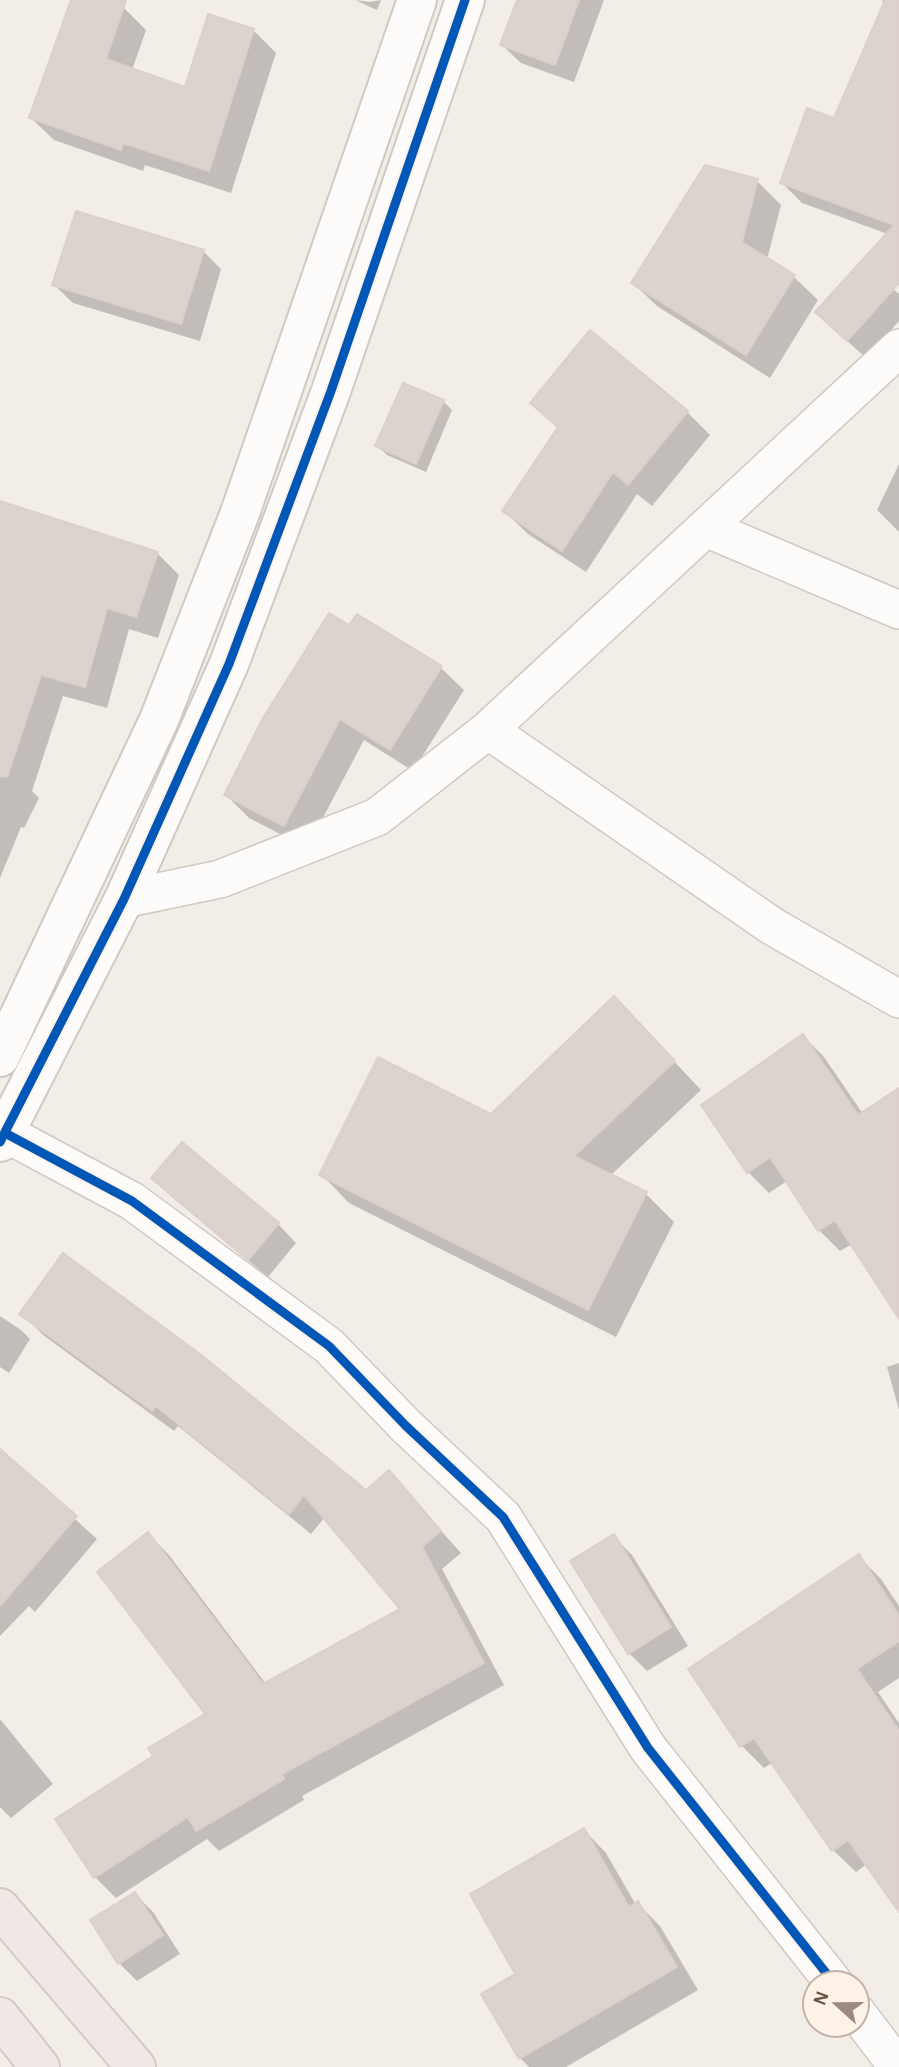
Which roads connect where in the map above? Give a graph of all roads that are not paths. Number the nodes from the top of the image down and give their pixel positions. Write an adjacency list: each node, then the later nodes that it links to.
1 (417, 0): 9 (street)
2 (465, 0): 7 (street)
3 (899, 348): 4 (street)
4 (706, 528): 5 (street); 6 (street)
5 (899, 610)
6 (488, 730): 7 (street); 8 (street)
7 (124, 899): 10 (street)
8 (899, 999)
9 (0, 1056)
10 (3, 1138): 12 (street)
11 (0, 1908): 16 (highway)
12 (823, 1969)
13 (0, 2017): 15 (highway)
14 (871, 2031): 17 (street)
15 (40, 2067)
16 (136, 2067)
17 (898, 2067)

